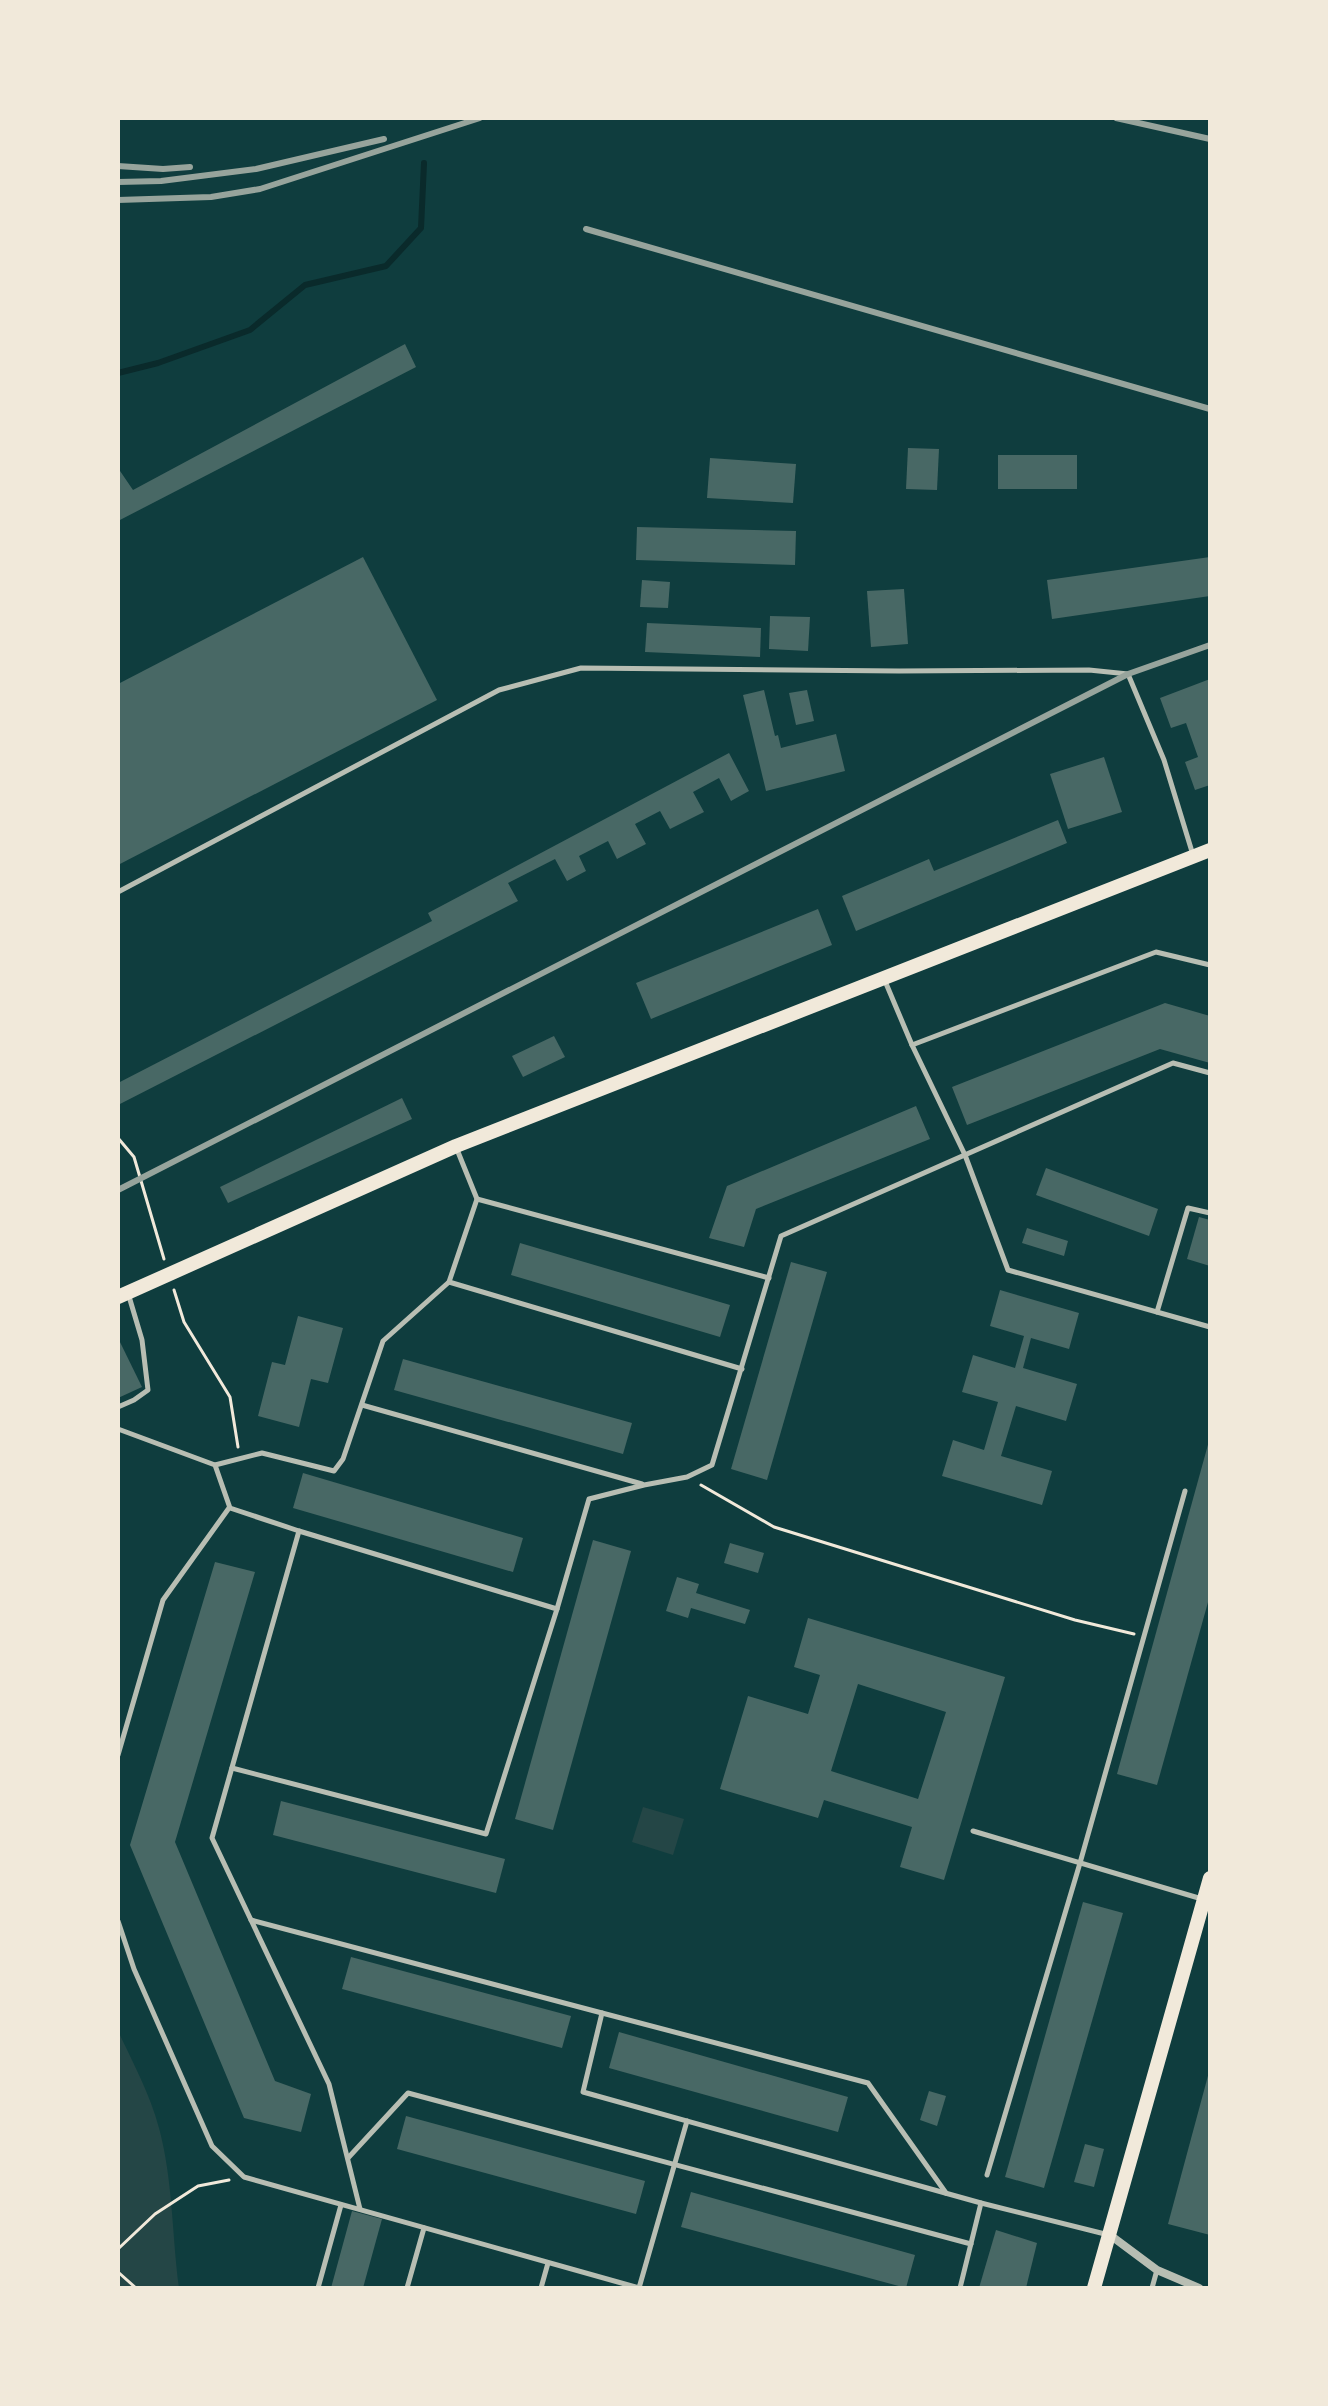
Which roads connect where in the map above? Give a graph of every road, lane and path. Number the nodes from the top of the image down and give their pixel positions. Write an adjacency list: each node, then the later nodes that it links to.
1 (1210, 850): 2 (main road)
2 (1193, 856): 3 (lane); 5 (main road)
3 (118, 892)
4 (1210, 965): 6 (lane)
5 (883, 977): 6 (lane); 9 (main road)
6 (912, 1045): 10 (lane)
7 (1210, 1073): 10 (lane)
8 (118, 1138): 13 (path)
9 (456, 1146): 11 (lane); 13 (main road)
10 (965, 1155): 14 (lane); 17 (lane)
11 (477, 1199): 14 (lane); 15 (lane)
12 (1210, 1213): 17 (lane)
13 (169, 1274): 16 (main road); 23 (path)
14 (769, 1278): 19 (lane)
15 (449, 1282): 19 (lane); 20 (lane)
16 (123, 1295): 21 (lane)
17 (1157, 1312): 18 (lane)
18 (1210, 1327)
19 (742, 1369): 25 (lane)
20 (362, 1405): 23 (lane); 26 (lane)
21 (118, 1407)
22 (118, 1429): 24 (lane)
23 (240, 1458): 24 (lane)
24 (215, 1465): 28 (lane)
25 (687, 1477): 26 (lane); 31 (path)
26 (644, 1485): 30 (lane)
27 (1185, 1491): 31 (lane)
28 (230, 1508): 29 (lane); 32 (lane)
29 (299, 1531): 30 (lane); 33 (lane)
30 (557, 1609): 33 (lane)
31 (1143, 1636): 35 (lane)
32 (118, 1755)
33 (232, 1768): 38 (lane)
34 (973, 1831): 35 (lane)
35 (1080, 1863): 37 (lane); 44 (lane)
36 (1210, 1878): 37 (main road)
37 (1204, 1900): 51 (main road)
38 (251, 1920): 40 (lane); 42 (lane)
39 (118, 1921): 45 (lane)
40 (602, 2013): 41 (lane); 46 (lane)
41 (687, 2121): 43 (lane); 46 (lane)
42 (347, 2159): 43 (lane); 49 (lane)
43 (675, 2164): 52 (lane); 54 (lane)
44 (987, 2175)
45 (244, 2177): 48 (lane); 53 (path)
46 (946, 2193): 47 (lane)
47 (981, 2203): 51 (lane); 52 (lane)
48 (341, 2205): 49 (lane); 58 (lane)
49 (360, 2210): 50 (lane)
50 (424, 2228): 54 (lane); 59 (lane)
51 (1110, 2235): 55 (street); 62 (main road)
52 (971, 2244): 61 (lane)
53 (118, 2249)
54 (548, 2263): 60 (lane)
55 (1157, 2270): 63 (lane); 64 (street)
56 (118, 2272): 57 (path)
57 (136, 2288)
58 (318, 2288)
59 (407, 2288)
60 (541, 2288)
61 (960, 2288)
62 (1094, 2288)
63 (1152, 2288)
64 (1199, 2288)

